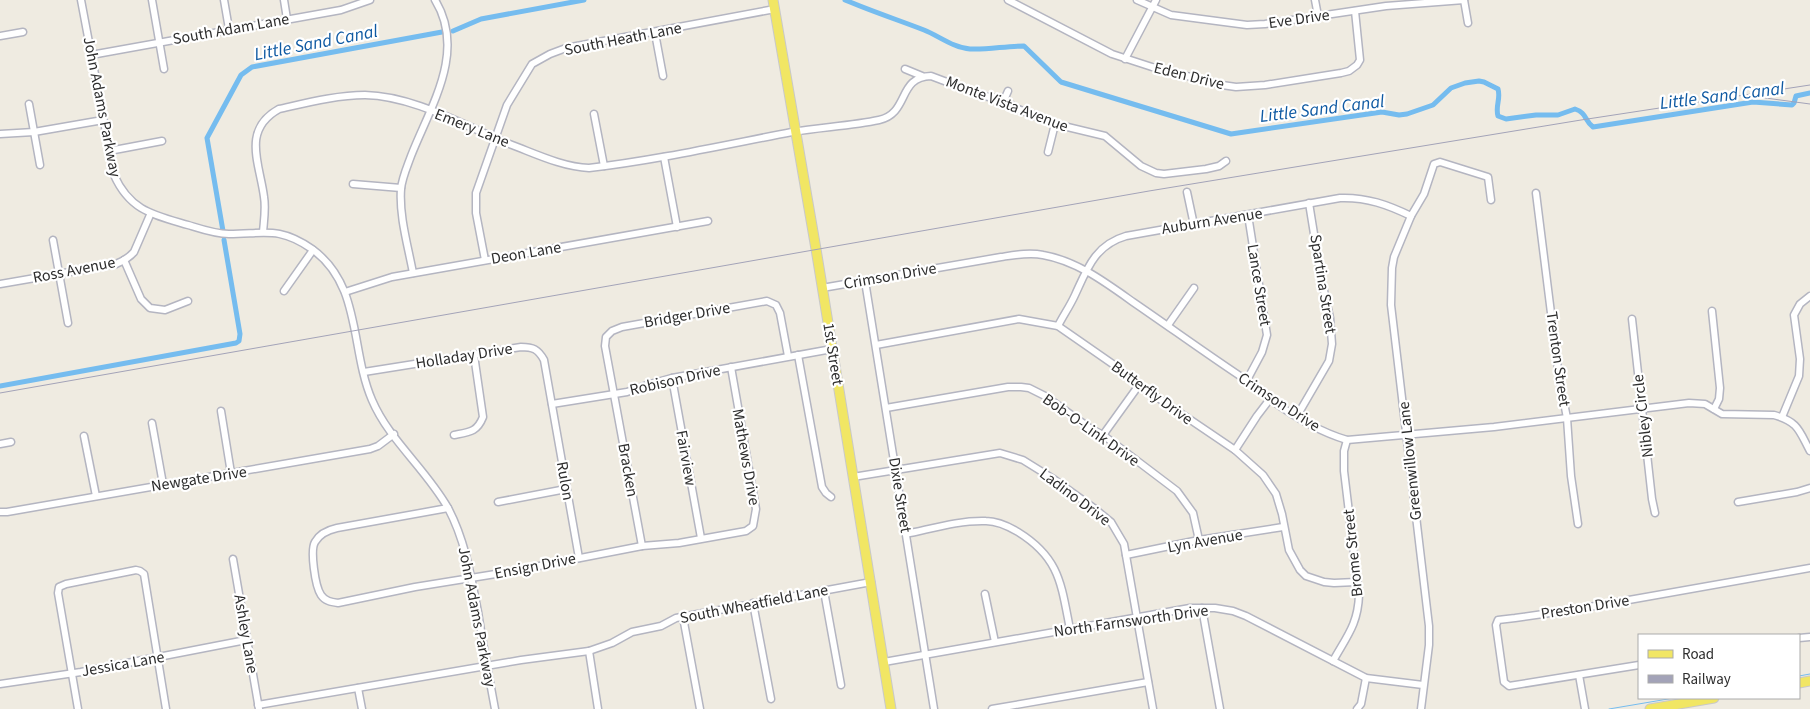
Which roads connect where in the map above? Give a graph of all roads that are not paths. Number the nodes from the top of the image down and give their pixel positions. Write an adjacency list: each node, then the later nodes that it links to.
1 (81, 0): 23 (street, John Adams Parkway)
2 (152, 0): 22 (street)
3 (224, 0): 18 (street)
4 (284, 0): 16 (street)
5 (370, 0): 16 (street, South Adam Lane)
6 (435, 0): 32 (street)
7 (1008, 0): 24 (street, Eden Drive)
8 (1137, 0): 13 (street, Eve Drive)
9 (1156, 0): 13 (street)
10 (1315, 0): 15 (street)
11 (1464, 0): 14 (street, Eve Drive); 17 (street)
12 (774, 5): 20 (street, South Heath Lane); 36 (main road, 1st Street)
13 (1152, 8): 15 (street, Eve Drive); 24 (street)
14 (1356, 11): 15 (street, Eve Drive); 24 (street, Eden Drive)
15 (1318, 16)
16 (287, 19): 18 (street, South Adam Lane)
17 (1468, 23)
18 (229, 29): 22 (street, South Adam Lane)
19 (23, 32): 21 (street)
20 (655, 33): 27 (street); 39 (street, South Heath Lane)
21 (0, 36)
22 (160, 42): 23 (street, South Adam Lane); 25 (street)
23 (91, 55): 34 (street, John Adams Parkway)
24 (1125, 59)
25 (164, 69)
26 (905, 69): 28 (street)
27 (663, 76)
28 (922, 76): 30 (street, Monte Vista Avenue); 36 (street, Monte Vista Avenue)
29 (1008, 91): 30 (street)
30 (1004, 100): 35 (street, Monte Vista Avenue)
31 (29, 104): 37 (street)
32 (430, 110): 39 (street, Emery Lane); 48 (street); 59 (street, Emery Lane)
33 (594, 114): 46 (street)
34 (103, 120): 37 (street); 41 (street, John Adams Parkway)
35 (1055, 124): 42 (street); 44 (street, Monte Vista Avenue)
36 (795, 131): 43 (street, Emery Lane); 69 (main road, 1st Street)
37 (34, 132): 38 (street); 45 (street)
38 (0, 134)
39 (496, 138): 46 (street, Emery Lane); 63 (street, South Heath Lane)
40 (162, 141): 41 (street)
41 (109, 151): 53 (street, John Adams Parkway)
42 (1048, 152)
43 (664, 157): 46 (street, Emery Lane); 58 (street)
44 (1226, 161)
45 (40, 165)
46 (604, 166)
47 (353, 184): 48 (street)
48 (401, 188): 65 (street)
49 (1187, 192): 57 (street)
50 (1536, 193): 99 (street, Trenton Street)
51 (1491, 200): 55 (street, Greenwillow Lane)
52 (1310, 203): 54 (street, Auburn Avenue); 55 (street, Auburn Avenue); 97 (street, Spartina Street)
53 (150, 214): 59 (street, John Adams Parkway); 62 (street, Ross Avenue)
54 (1248, 215): 57 (street, Auburn Avenue); 88 (street, Lance Street)
55 (1411, 216): 104 (street, Greenwillow Lane)
56 (708, 221): 58 (street, Deon Lane)
57 (1194, 224): 64 (street, Auburn Avenue)
58 (677, 227): 63 (street, Deon Lane)
59 (263, 232): 61 (street, John Adams Parkway)
60 (53, 240): 66 (street)
61 (313, 250): 71 (street); 72 (street, John Adams Parkway)
62 (124, 260): 66 (street, Ross Avenue); 74 (street)
63 (485, 260): 65 (street, Deon Lane)
64 (1086, 270): 67 (street, Crimson Drive); 78 (street, Crimson Drive); 79 (street, Auburn Avenue)
65 (413, 272): 72 (street, Deon Lane)
66 (59, 273): 68 (street, Ross Avenue); 77 (street)
67 (865, 281): 69 (street, Crimson Drive); 80 (street, Dixie Street)
68 (0, 284)
69 (822, 288): 81 (main road, 1st Street)
70 (1194, 288): 78 (street)
71 (284, 291)
72 (345, 292): 86 (street, John Adams Parkway)
73 (1810, 296): 98 (street)
74 (188, 301)
75 (1712, 311): 95 (street)
76 (1632, 319): 94 (street, Nibley Circle)
77 (68, 322)
78 (1168, 325): 88 (street, Crimson Drive)
79 (1058, 326): 80 (street, Butterfly Drive); 89 (street, Butterfly Drive)
80 (876, 344): 93 (street, Dixie Street)
81 (832, 349): 83 (street, Robison Drive); 113 (main road, 1st Street)
82 (474, 355): 86 (street, Holladay Drive); 92 (street, Holladay Drive); 102 (street)
83 (798, 355): 84 (street, Robison Drive); 118 (street)
84 (788, 356): 85 (street, Robison Drive); 90 (street, Bridger Drive)
85 (731, 367): 87 (street, Robison Drive); 126 (street, Mathews Drive)
86 (364, 372): 101 (street, John Adams Parkway)
87 (672, 378): 90 (street, Robison Drive); 128 (street, Fairview)
88 (1247, 380): 91 (street, Crimson Drive)
89 (1138, 385): 103 (street); 109 (street, Butterfly Drive)
90 (614, 394): 92 (street, Robison Drive); 130 (street, Bracken)
91 (1270, 399): 97 (street, Crimson Drive); 109 (street)
92 (552, 404): 116 (street, Rulon)
93 (886, 408): 103 (street, Bob-O-Link Drive); 111 (street, Dixie Street)
94 (1641, 408): 95 (street, Crimson Drive); 99 (street, Crimson Drive); 123 (street, Nibley Circle)
95 (1714, 409): 98 (street, Crimson Drive)
96 (221, 411): 112 (street)
97 (1297, 416): 106 (street, Crimson Drive)
98 (1782, 417): 110 (street)
99 (1567, 418): 104 (street, Crimson Drive); 124 (street, Trenton Street)
100 (152, 424): 114 (street)
101 (394, 434): 112 (street, Newgate Drive); 121 (street, John Adams Parkway)
102 (454, 435)
103 (1103, 435): 129 (street, Bob-O-Link Drive)
104 (1407, 435): 106 (street, Crimson Drive); 160 (street, Greenwillow Lane)
105 (84, 436): 117 (street)
106 (1347, 440): 137 (street, Brome Street)
107 (10, 442): 108 (street)
108 (0, 444)
109 (1235, 450): 125 (street, Butterfly Drive)
110 (1810, 451)
111 (896, 471): 113 (street, Ladino Drive); 127 (street, Dixie Street); 131 (street, Ladino Drive)
112 (231, 473): 114 (street, Newgate Drive)
113 (853, 478): 136 (main road, 1st Street)
114 (163, 484): 117 (street, Newgate Drive)
115 (1810, 488): 120 (street)
116 (566, 489): 119 (street); 132 (street, Rulon)
117 (96, 496): 122 (street, Newgate Drive)
118 (831, 497)
119 (498, 502)
120 (1738, 502)
121 (448, 508): 135 (street, John Adams Parkway); 135 (street, Ensign Drive)
122 (0, 512)
123 (1655, 513)
124 (1578, 524)
125 (1283, 526): 129 (street, Lyn Avenue); 137 (street, Butterfly Drive)
126 (733, 534): 128 (street, Ensign Drive)
127 (906, 534): 144 (street); 148 (street, Dixie Street)
128 (701, 538): 130 (street, Ensign Drive)
129 (1199, 540): 131 (street, Lyn Avenue)
130 (642, 546): 132 (street, Ensign Drive)
131 (1126, 555): 143 (street, Ladino Drive)
132 (579, 558): 135 (street, Ensign Drive)
133 (232, 559): 145 (street, Ashley Lane)
134 (1810, 568): 155 (street, Preston Drive)
135 (472, 578): 152 (street, John Adams Parkway)
136 (871, 582): 138 (street, South Wheatfield Lane); 151 (main road, 1st Street)
137 (1356, 582): 150 (street, Brome Street)
138 (824, 591): 140 (street, South Wheatfield Lane); 159 (street)
139 (985, 594): 146 (street)
140 (753, 604): 142 (street, South Wheatfield Lane); 162 (street)
141 (1202, 608): 143 (street, North Farnsworth Drive); 150 (street, North Farnsworth Drive); 175 (street)
142 (683, 617): 147 (street, South Wheatfield Lane); 170 (street)
143 (1136, 617): 144 (street, North Farnsworth Drive); 157 (street, Ladino Drive)
144 (1070, 629): 146 (street, North Farnsworth Drive)
145 (246, 640): 149 (street, Jessica Lane); 164 (street, Ashley Lane)
146 (995, 642): 148 (street, North Farnsworth Drive)
147 (588, 651): 152 (street, South Wheatfield Lane); 169 (street)
148 (926, 654): 151 (street, North Farnsworth Drive); 172 (street, Dixie Street)
149 (158, 658): 154 (street, Jessica Lane); 154 (street); 166 (street)
150 (1333, 661): 156 (street, North Farnsworth Drive)
151 (884, 662): 171 (main road, 1st Street)
152 (488, 665): 161 (street, South Wheatfield Lane); 168 (street, John Adams Parkway)
153 (1638, 665): 155 (street)
154 (72, 673): 158 (street, Jessica Lane); 165 (street)
155 (1579, 675): 178 (street)
156 (1366, 678): 160 (street, North Farnsworth Drive); 176 (street)
157 (1148, 682): 173 (street); 174 (street, Ladino Drive)
158 (0, 684)
159 (841, 685)
160 (1423, 685): 177 (street, Greenwillow Lane)
161 (358, 688): 164 (street, South Wheatfield Lane); 167 (street)
162 (771, 698)
163 (1708, 699): 179 (main road)
164 (258, 707)
165 (78, 709)
166 (166, 709)
167 (362, 709)
168 (495, 709)
169 (598, 709)
170 (700, 709)
171 (891, 709)
172 (934, 709)
173 (992, 709)
174 (1153, 709)
175 (1220, 709)
176 (1357, 709)
177 (1421, 709)
178 (1585, 709)
179 (1650, 709)

